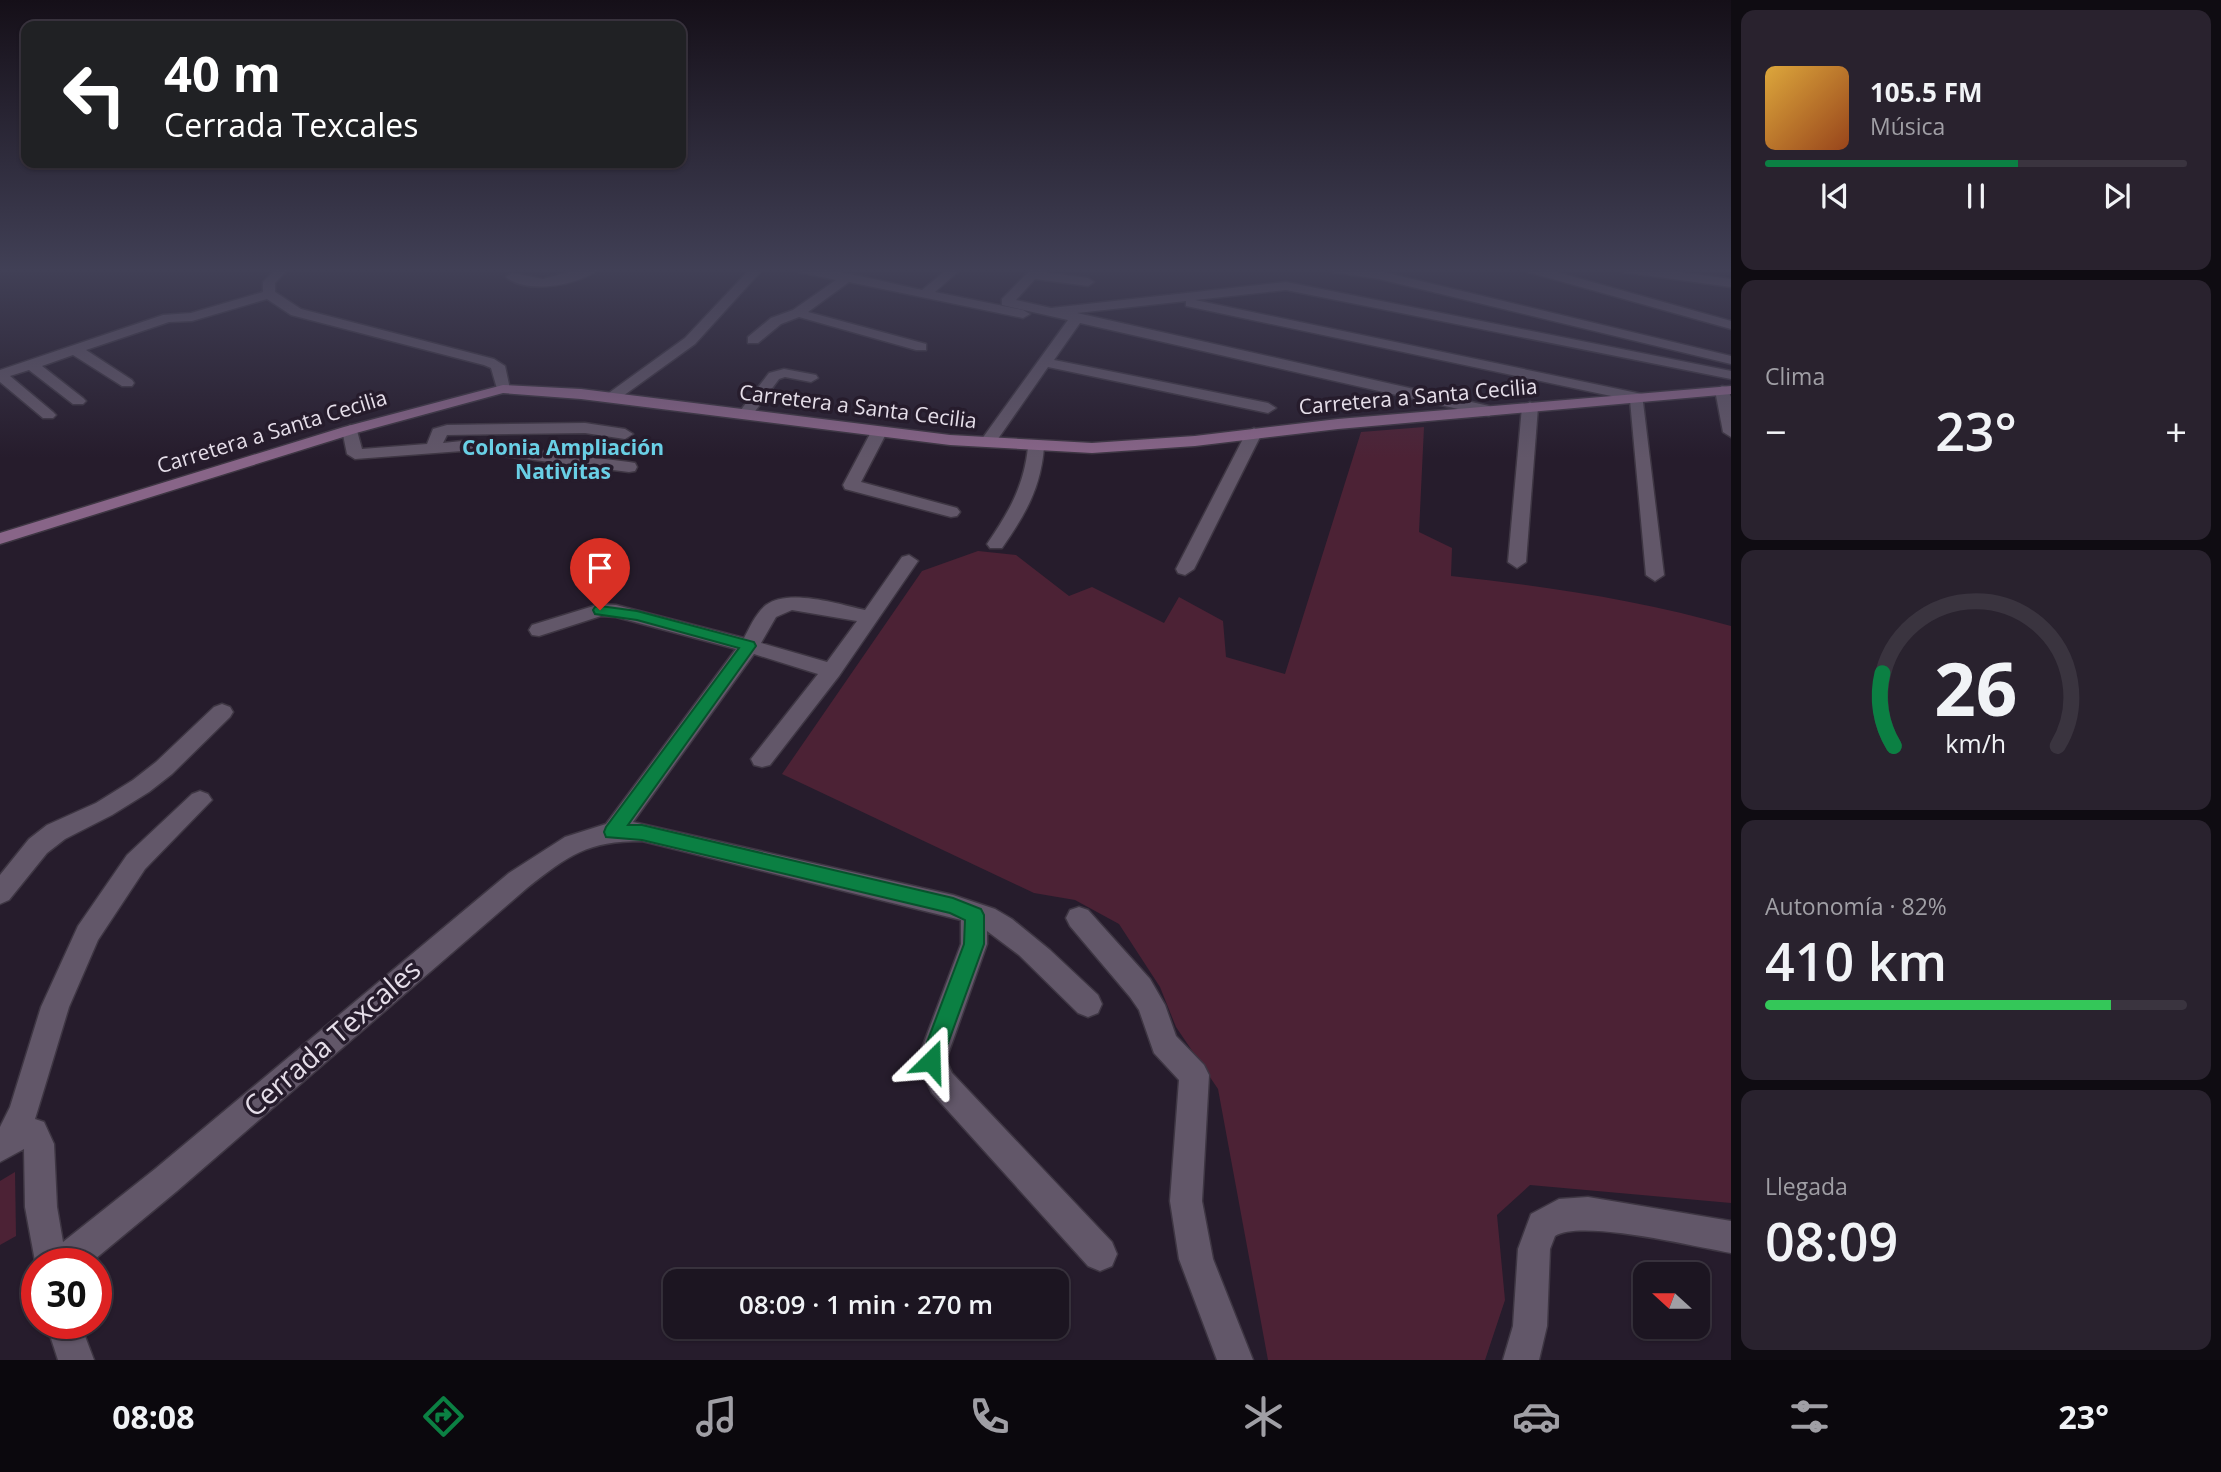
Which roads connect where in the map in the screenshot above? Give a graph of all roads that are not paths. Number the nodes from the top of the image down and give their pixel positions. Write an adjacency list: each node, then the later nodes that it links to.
1 (127, 331): 13 (street)
2 (368, 331): 21 (street)
3 (699, 331): 24 (street)
4 (763, 331): 11 (street)
5 (865, 331): 12 (street)
6 (1067, 331): 15 (street)
7 (1127, 331): 28 (street)
8 (1325, 331): 23 (street)
9 (1513, 331): 18 (street)
10 (1613, 331): 14 (street)
11 (753, 340)
12 (921, 347)
13 (74, 349): 16 (street); 20 (street)
14 (1731, 360)
15 (1044, 362): 27 (street); 36 (street)
16 (31, 364): 17 (street); 25 (street)
17 (0, 375): 29 (street)
18 (1731, 375)
19 (811, 378): 30 (street)
20 (127, 383)
21 (503, 390): 24 (main road, Carretera a Santa Cecilia); 31 (main road, Carretera a Santa Cecilia)
22 (1726, 390): 23 (main road, Carretera a Santa Cecilia); 33 (street)
23 (1637, 397): 26 (main road, Carretera a Santa Cecilia); 46 (street)
24 (611, 398): 30 (main road, Carretera a Santa Cecilia)
25 (78, 401)
26 (1531, 407): 28 (main road, Carretera a Santa Cecilia); 44 (street)
27 (1268, 408)
28 (1489, 411): 34 (main road, Carretera a Santa Cecilia)
29 (48, 415)
30 (745, 415): 32 (main road, Carretera a Santa Cecilia)
31 (350, 430): 37 (street); 41 (main road, Carretera a Santa Cecilia)
32 (879, 432): 36 (main road, Carretera a Santa Cecilia); 40 (street)
33 (1731, 432)
34 (1254, 433): 38 (main road, Carretera a Santa Cecilia); 45 (street)
35 (625, 434): 37 (street)
36 (987, 443): 38 (main road, Carretera a Santa Cecilia)
37 (434, 446): 39 (street)
38 (1036, 447): 42 (street)
39 (629, 467)
40 (951, 512)
41 (0, 539)
42 (996, 544)
43 (909, 561): 47 (street)
44 (1517, 562)
45 (1185, 569)
46 (1655, 575)
47 (869, 617): 49 (street); 50 (street)
48 (539, 630): 49 (street)
49 (748, 646): 50 (street); 54 (street)
50 (832, 671): 52 (street)
51 (222, 712): 55 (street)
52 (762, 759)
53 (200, 800): 59 (street)
54 (613, 832): 56 (street, Cerrada Texcales); 62 (street, Cerrada Texcales)
55 (0, 893)
56 (974, 915): 58 (street, Cerrada Texcales); 63 (street)
57 (1079, 918): 66 (street)
58 (1087, 1004)
59 (7, 1141): 61 (street)
60 (1731, 1237): 67 (street)
61 (47, 1248)
62 (82, 1248)
63 (1100, 1254)
64 (69, 1339): 65 (street)
65 (76, 1360)
66 (1235, 1360)
67 (1521, 1360)

